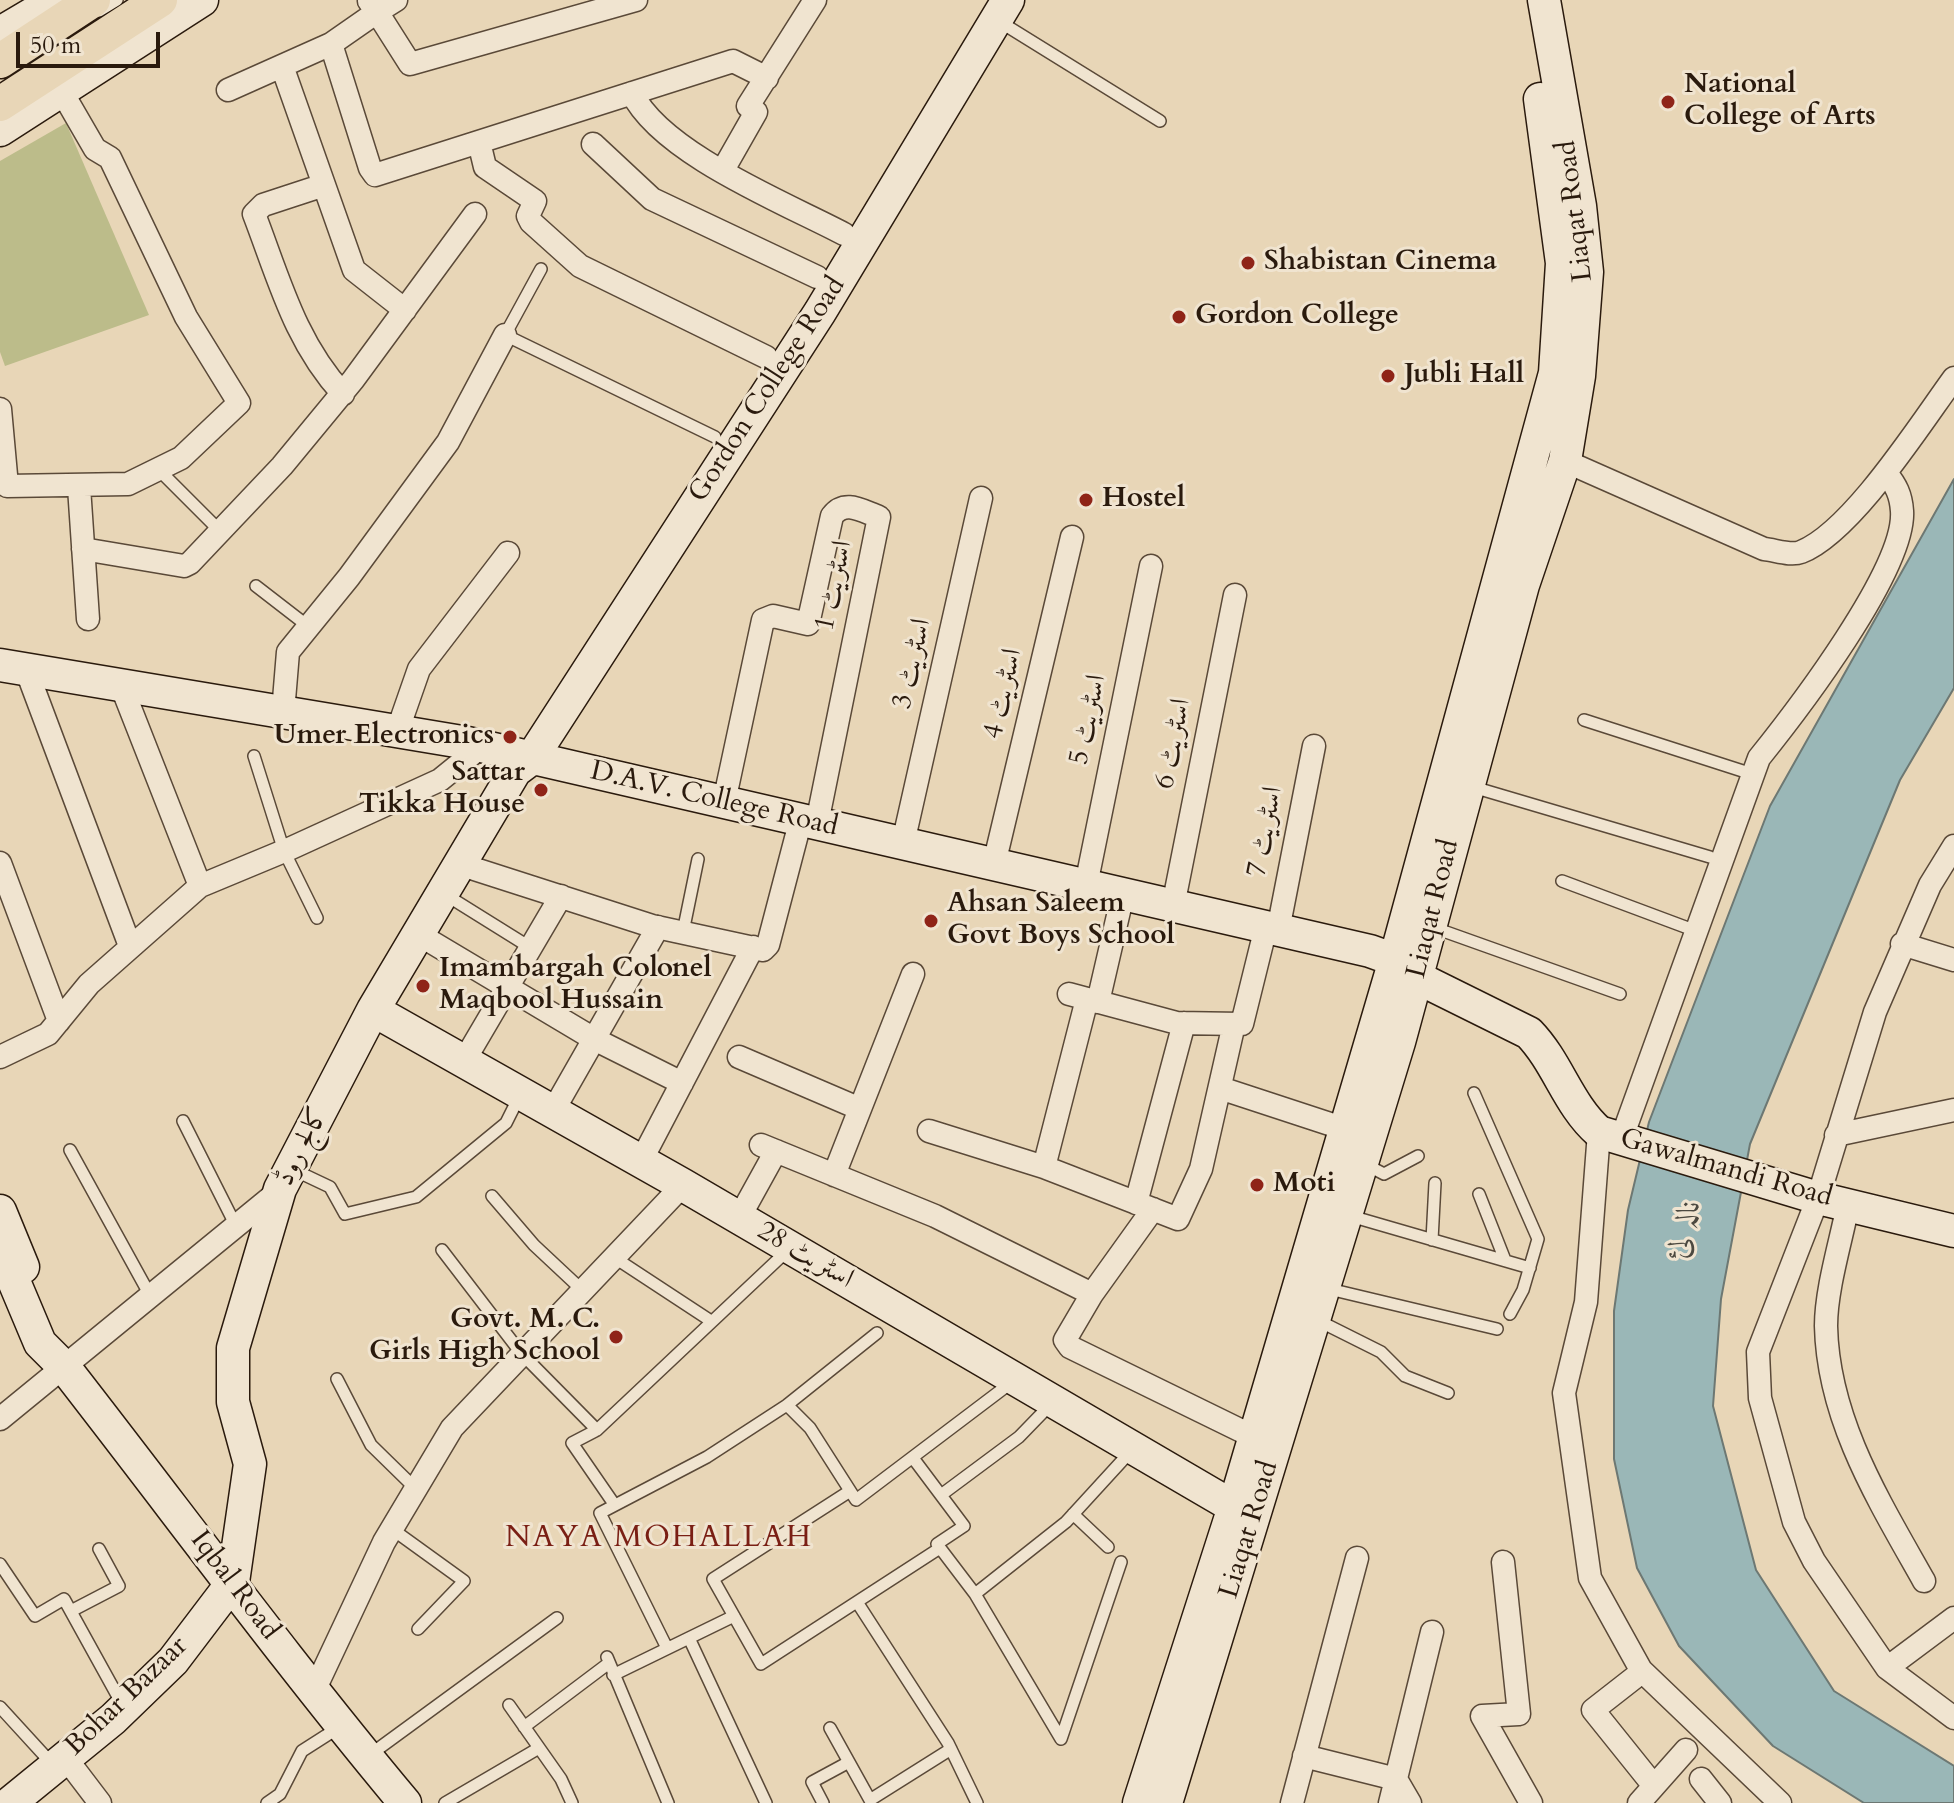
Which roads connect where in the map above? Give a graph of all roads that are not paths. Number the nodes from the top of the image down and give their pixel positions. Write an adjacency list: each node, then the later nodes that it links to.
1 (56, 0): 12 (street)
2 (93, 0): 14 (main road)
3 (117, 0): 16 (lane)
4 (160, 0): 21 (main road)
5 (202, 0): 19 (street)
6 (636, 0): 10 (street)
7 (815, 0): 17 (street)
8 (1522, 0): 93 (street, Liaqat Road)
9 (1544, 0): 39 (street, Liaqat Road)
10 (380, 4): 13 (street)
11 (997, 6): 22 (lane); 29 (street, Gordon College Road); 61 (street, Gordon College Road)
12 (0, 33)
13 (331, 44): 15 (street); 24 (street)
14 (0, 61)
15 (282, 66): 18 (street); 27 (street)
16 (0, 74)
17 (767, 78): 20 (street); 26 (street)
18 (228, 90)
19 (62, 92): 23 (street); 40 (street)
20 (632, 93): 24 (street); 26 (street)
21 (0, 104)
22 (1160, 121)
23 (0, 130)
24 (479, 142): 34 (street)
25 (593, 144): 31 (street)
26 (723, 170): 29 (street)
27 (324, 185): 32 (street); 36 (street)
28 (475, 214): 32 (street)
29 (844, 234): 31 (street, Gordon College Road)
30 (541, 269): 33 (lane)
31 (817, 277): 34 (street, Gordon College Road)
32 (405, 310): 36 (street)
33 (505, 335): 38 (lane); 52 (street)
34 (766, 357): 38 (street, Gordon College Road)
35 (1954, 378): 41 (street)
36 (343, 394): 44 (street)
37 (0, 409): 42 (street)
38 (715, 437): 61 (street, Gordon College Road)
39 (1565, 461): 41 (street); 63 (street, Liaqat Road)
40 (158, 469): 42 (street); 44 (lane)
41 (1886, 473): 62 (street)
42 (79, 487): 46 (street)
43 (981, 498): 66 (street, اسٹریٹ 3)
44 (219, 530): 46 (street)
45 (1072, 537): 73 (street, اسٹریٹ 4)
46 (83, 549): 51 (street)
47 (508, 553): 57 (street)
48 (1151, 566): 75 (street, اسٹریٹ 5)
49 (256, 586): 52 (lane)
50 (1235, 595): 80 (street, اسٹریٹ 6)
51 (88, 619)
52 (309, 627): 55 (street)
53 (13, 667): 54 (street, D.A.V. College Road); 89 (street)
54 (121, 685): 55 (street, D.A.V. College Road); 76 (street)
55 (283, 712): 57 (street, D.A.V. College Road)
56 (1584, 720): 62 (lane)
57 (397, 732): 58 (street, D.A.V. College Road)
58 (482, 746): 61 (street, D.A.V. College Road); 68 (street)
59 (1314, 746): 84 (street, اسٹریٹ 7)
60 (254, 756): 68 (lane)
61 (520, 761): 64 (street, D.A.V. College Road); 72 (street, کالج روڈ)
62 (1752, 774): 85 (street)
63 (1467, 785): 69 (lane); 82 (street, Liaqat Road)
64 (724, 802): 65 (street, D.A.V. College Road); 65 (street, اسٹریٹ 1)
65 (809, 821): 66 (street, D.A.V. College Road); 90 (street)
66 (903, 843): 73 (street, D.A.V. College Road)
67 (1954, 846): 88 (street)
68 (284, 851): 76 (street); 81 (lane)
69 (1710, 857)
70 (698, 859): 86 (lane)
71 (0, 863): 99 (street)
72 (459, 864): 77 (street, کالج روڈ); 79 (street)
73 (994, 864): 75 (street, D.A.V. College Road)
74 (1562, 881): 85 (lane)
75 (1086, 885): 78 (street, D.A.V. College Road)
76 (200, 886): 89 (street)
77 (442, 893): 87 (street, کالج روڈ); 91 (lane)
78 (1123, 894): 80 (street, D.A.V. College Road); 97 (street)
79 (561, 896): 83 (street); 91 (street)
80 (1173, 906): 84 (street, D.A.V. College Road)
81 (317, 918)
82 (1429, 926): 93 (street, Liaqat Road); 96 (lane)
83 (658, 927): 86 (street); 102 (street)
84 (1272, 929): 93 (street, D.A.V. College Road); 101 (street, اسٹریٹ 7)
85 (1696, 931): 117 (street)
86 (683, 932): 90 (street)
87 (418, 934): 95 (street); 98 (street, کالج روڈ)
88 (1902, 944): 92 (street); 116 (street)
89 (130, 946): 99 (street)
90 (753, 947): 106 (street)
91 (531, 948): 95 (street)
92 (1954, 960)
93 (1406, 969): 114 (street, Liaqat Road); 117 (street, Gawalmandi Road); 121 (street, Liaqat Road)
94 (913, 974): 110 (street)
95 (508, 987): 102 (street); 105 (street)
96 (1620, 994)
97 (1085, 999): 100 (street); 122 (street)
98 (373, 1010): 105 (street, اسٹریٹ 28); 124 (street, کالج روڈ)
99 (59, 1021): 103 (street)
100 (1184, 1023): 101 (street); 130 (street)
101 (1234, 1024): 107 (street)
102 (594, 1039): 106 (street); 112 (street)
103 (0, 1057)
104 (739, 1057): 110 (street)
105 (464, 1061): 108 (street, اسٹریٹ 28)
106 (682, 1083): 120 (street)
107 (1220, 1088): 114 (street); 130 (street)
108 (521, 1093): 112 (street, اسٹریٹ 28); 124 (lane)
109 (1474, 1093): 142 (lane)
110 (858, 1108): 123 (street)
111 (1954, 1108): 116 (street)
112 (553, 1111): 120 (street, اسٹریٹ 28)
113 (183, 1121): 134 (lane)
114 (1345, 1129): 161 (street, Liaqat Road)
115 (929, 1131): 122 (street)
116 (1836, 1135): 129 (street)
117 (1610, 1136): 129 (street, Gawalmandi Road); 229 (street)
118 (70, 1150): 146 (lane)
119 (1418, 1156): 121 (lane)
120 (641, 1161): 126 (street, اسٹریٹ 28)
121 (1362, 1163): 132 (street, Liaqat Road)
122 (1044, 1167): 130 (street)
123 (834, 1175): 133 (street); 145 (street)
124 (286, 1179): 134 (street); 179 (street, کالج روڈ)
125 (1435, 1183): 136 (lane)
126 (683, 1185): 133 (street, اسٹریٹ 28); 140 (street)
127 (1479, 1194): 141 (lane)
128 (492, 1196): 144 (lane)
129 (1821, 1198): 135 (street, Gawalmandi Road); 178 (street); 191 (street)
130 (1145, 1206): 145 (street)
131 (0, 1211): 153 (street, Iqbal Road)
132 (1346, 1215): 136 (lane); 143 (street, Liaqat Road)
133 (739, 1218): 138 (street, اسٹریٹ 28)
134 (236, 1226): 146 (street)
135 (1954, 1231)
136 (1432, 1240): 141 (lane)
137 (0, 1248): 153 (street, Iqbal Road)
138 (791, 1248): 149 (lane); 155 (street, اسٹریٹ 28)
139 (442, 1250): 152 (lane)
140 (612, 1256): 144 (street); 149 (lane)
141 (1505, 1260): 142 (lane)
142 (1530, 1268): 147 (lane)
143 (1324, 1288): 148 (street, Liaqat Road); 150 (lane)
144 (581, 1289): 152 (street)
145 (1092, 1294): 161 (street)
146 (151, 1297): 153 (street)
147 (1510, 1314)
148 (1315, 1319): 156 (lane); 222 (street, Liaqat Road)
149 (711, 1321): 160 (lane)
150 (1497, 1329)
151 (877, 1333): 158 (lane)
152 (521, 1353): 160 (lane); 164 (street)
153 (65, 1368): 159 (street); 179 (street, Iqbal Road)
154 (337, 1379): 164 (lane)
155 (1015, 1379): 157 (street, اسٹریٹ 28); 163 (lane)
156 (1448, 1393)
157 (1054, 1402): 162 (street, اسٹریٹ 28); 166 (lane)
158 (787, 1405): 165 (lane); 167 (lane)
159 (0, 1419)
160 (597, 1430): 167 (lane)
161 (1254, 1437): 168 (street, Liaqat Road)
162 (1133, 1448): 168 (street, اسٹریٹ 28); 169 (lane)
163 (913, 1458): 165 (lane); 166 (lane)
164 (416, 1489): 170 (street)
165 (850, 1491): 183 (lane)
166 (941, 1495): 172 (lane)
167 (614, 1504): 189 (lane)
168 (1234, 1507): 221 (street, Liaqat Road)
169 (1073, 1514): 171 (lane); 180 (lane)
170 (392, 1529): 186 (lane); 193 (street)
171 (1108, 1547)
172 (940, 1548): 180 (lane); 181 (lane)
173 (99, 1549): 182 (lane)
174 (1357, 1558): 204 (street)
175 (1121, 1562): 180 (lane)
176 (1503, 1562): 226 (street)
177 (0, 1564): 182 (lane)
178 (1924, 1581)
179 (233, 1582): 193 (street, Iqbal Road); 196 (street, Bohar Bazaar)
180 (975, 1594)
181 (857, 1602): 183 (lane); 202 (lane)
182 (71, 1611): 196 (lane)
183 (734, 1616): 188 (lane)
184 (557, 1618): 205 (lane)
185 (1954, 1618): 191 (street)
186 (418, 1629)
187 (1432, 1632): 208 (street)
188 (689, 1638): 189 (lane); 219 (lane)
189 (667, 1648): 190 (lane)
190 (610, 1665): 199 (lane); 218 (lane)
191 (1887, 1668): 197 (street)
192 (1634, 1678): 210 (street)
193 (313, 1693): 198 (street, Iqbal Road)
194 (509, 1705): 199 (lane)
195 (0, 1707): 206 (lane)
196 (124, 1708): 206 (street, Bohar Bazaar)
197 (1954, 1718)
198 (341, 1726): 205 (street, Iqbal Road); 214 (lane)
199 (524, 1727): 201 (lane)
200 (830, 1728): 207 (lane)
201 (539, 1748): 216 (lane); 217 (lane)
202 (951, 1749): 207 (lane); 220 (lane)
203 (1686, 1750): 210 (street)
204 (1304, 1756): 208 (street); 223 (street)
205 (367, 1757): 215 (street, Iqbal Road)
206 (60, 1762): 212 (street, Bohar Bazaar); 213 (street)
207 (849, 1762): 211 (lane)
208 (1396, 1779): 224 (street); 225 (street)
209 (1701, 1779): 228 (street)
210 (1654, 1786): 227 (street)
211 (819, 1802)
212 (10, 1803)
213 (100, 1803)
214 (267, 1803)
215 (405, 1803)
216 (445, 1803)
217 (572, 1803)
218 (668, 1803)
219 (766, 1803)
220 (977, 1803)
221 (1139, 1803)
222 (1166, 1803)
223 (1292, 1803)
224 (1390, 1803)
225 (1410, 1803)
226 (1531, 1803)
227 (1639, 1803)
228 (1720, 1803)
229 (1780, 1803)

